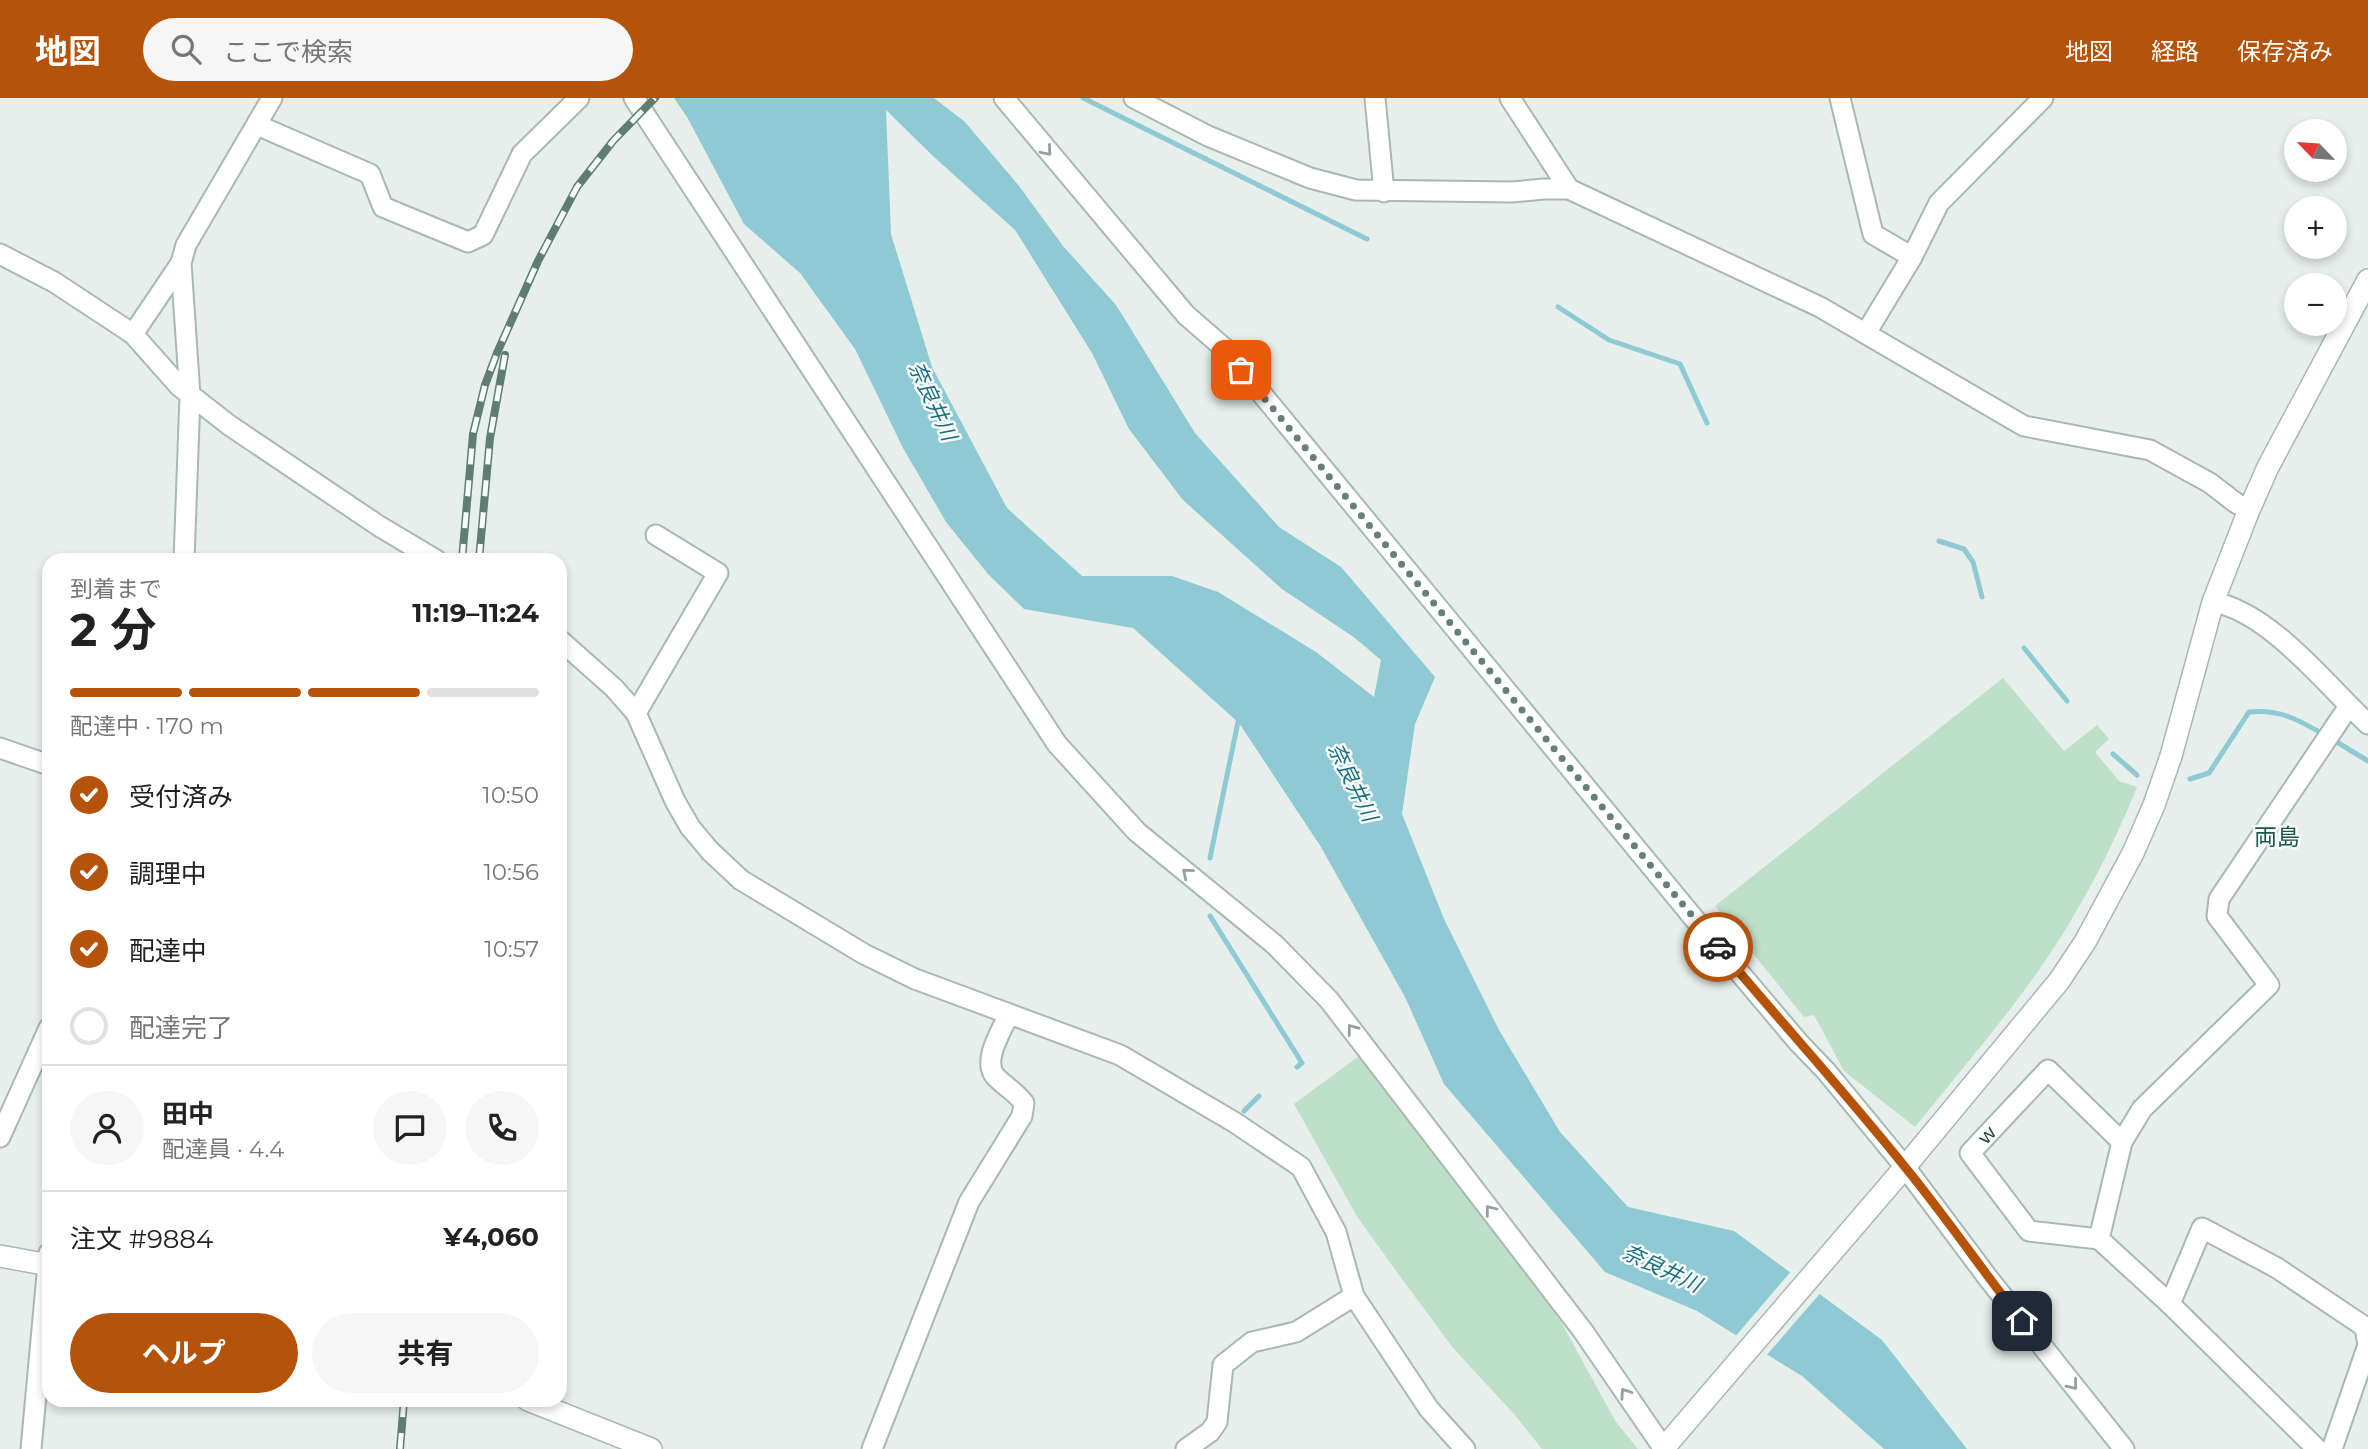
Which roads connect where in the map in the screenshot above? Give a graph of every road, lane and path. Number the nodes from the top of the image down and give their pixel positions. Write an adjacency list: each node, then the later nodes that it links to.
1 (272, 98): 10 (street)
2 (579, 98): 10 (street)
3 (634, 98): 43 (street, one-way to 3)
4 (1004, 98): 35 (street, one-way to 35)
5 (1134, 98): 12 (street)
6 (1375, 98): 12 (street)
7 (1510, 98): 11 (street)
8 (2043, 98): 14 (street)
9 (1846, 100): 14 (street)
10 (257, 125): 15 (street)
11 (1569, 190): 12 (street); 18 (street)
12 (1384, 192)
13 (0, 254): 17 (street)
14 (1912, 257): 18 (street)
15 (181, 263): 17 (street); 19 (street)
16 (2368, 280): 20 (street)
17 (133, 334): 19 (street)
18 (1866, 334): 20 (street)
19 (190, 396): 22 (street); 23 (street)
20 (2249, 510): 24 (street)
21 (656, 536): 27 (street)
22 (184, 553)
23 (424, 553)
24 (2213, 602): 26 (street); 35 (street)
25 (567, 646): 27 (street)
26 (2349, 706): 28 (street); 34 (street)
27 (636, 713): 31 (street)
28 (2368, 724)
29 (0, 748): 30 (street)
30 (42, 763)
31 (1009, 1014): 39 (street); 46 (street)
32 (42, 1044): 33 (street)
33 (0, 1137)
34 (2122, 1142): 36 (street); 36 (street, ｗ)
35 (1901, 1171): 43 (street); 49 (street, one-way to 49)
36 (2099, 1239): 40 (street)
37 (0, 1256): 38 (street)
38 (42, 1260)
39 (1354, 1296): 47 (street); 48 (street)
40 (2170, 1304): 50 (street); 51 (street)
41 (42, 1334): 44 (street)
42 (546, 1407): 45 (street)
43 (1664, 1447)
44 (31, 1449)
45 (651, 1449)
46 (872, 1449)
47 (1186, 1449)
48 (1465, 1449)
49 (2124, 1449)
50 (2317, 1449)
51 (2332, 1449)

